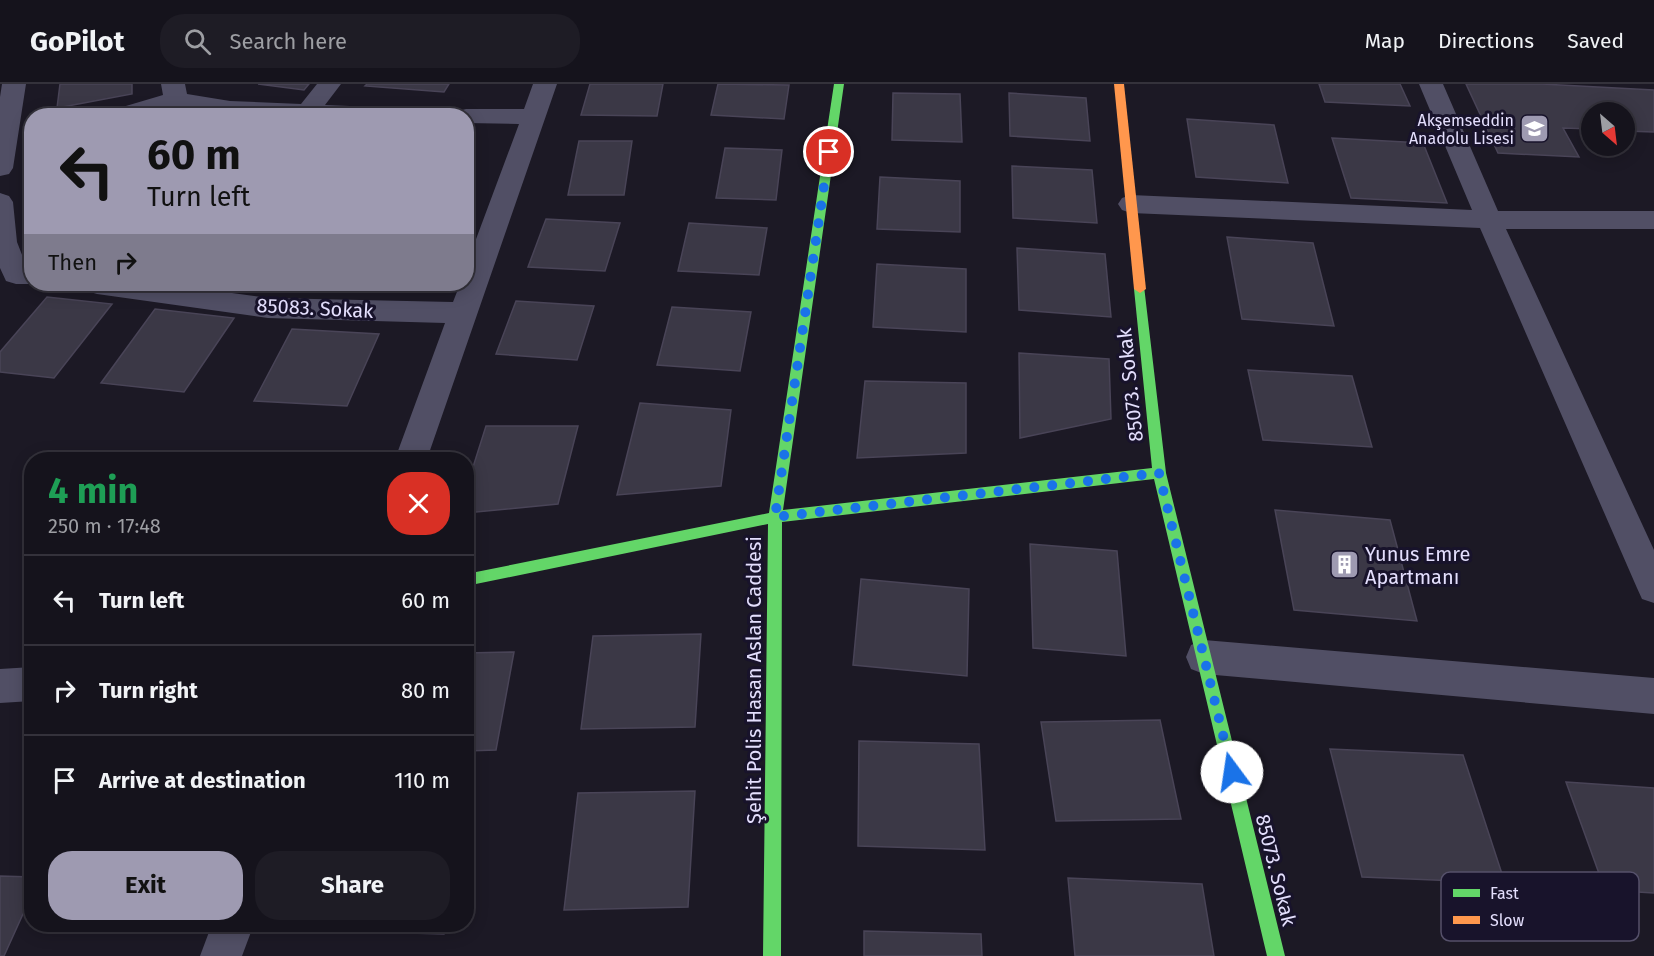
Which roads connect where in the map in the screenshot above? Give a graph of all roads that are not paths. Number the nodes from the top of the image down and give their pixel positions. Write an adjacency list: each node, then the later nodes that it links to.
1 (14, 84): 14 (street)
2 (329, 84): 10 (street)
3 (545, 84): 12 (street)
4 (839, 84): 26 (street, Şehit Polis Hasan Aslan Caddesi)
5 (1119, 84): 16 (street, 85073. Sokak)
6 (1431, 84): 18 (street)
7 (175, 91): 8 (street); 9 (street)
8 (136, 108)
9 (231, 108)
10 (310, 108)
11 (474, 116): 12 (street)
12 (534, 117): 20 (street)
13 (24, 145): 14 (street)
14 (2, 158)
15 (0, 201): 19 (street)
16 (1131, 204): 18 (street); 25 (street, 85073. Sokak)
17 (1654, 219): 18 (street)
18 (1489, 220): 28 (street)
19 (16, 276)
20 (474, 285)
21 (147, 291): 23 (street, 85083. Sokak)
22 (472, 291): 23 (street)
23 (464, 313): 24 (street)
24 (414, 452)
25 (1159, 473): 26 (street); 29 (street, 85073. Sokak)
26 (775, 517): 27 (street); 35 (street, Şehit Polis Hasan Aslan Caddesi)
27 (474, 578)
28 (1654, 588)
29 (1204, 657): 32 (street); 36 (street, 85073. Sokak)
30 (24, 684): 31 (street)
31 (0, 686)
32 (1654, 696)
33 (230, 932): 34 (street)
34 (221, 956)
35 (772, 956)
36 (1276, 956)

